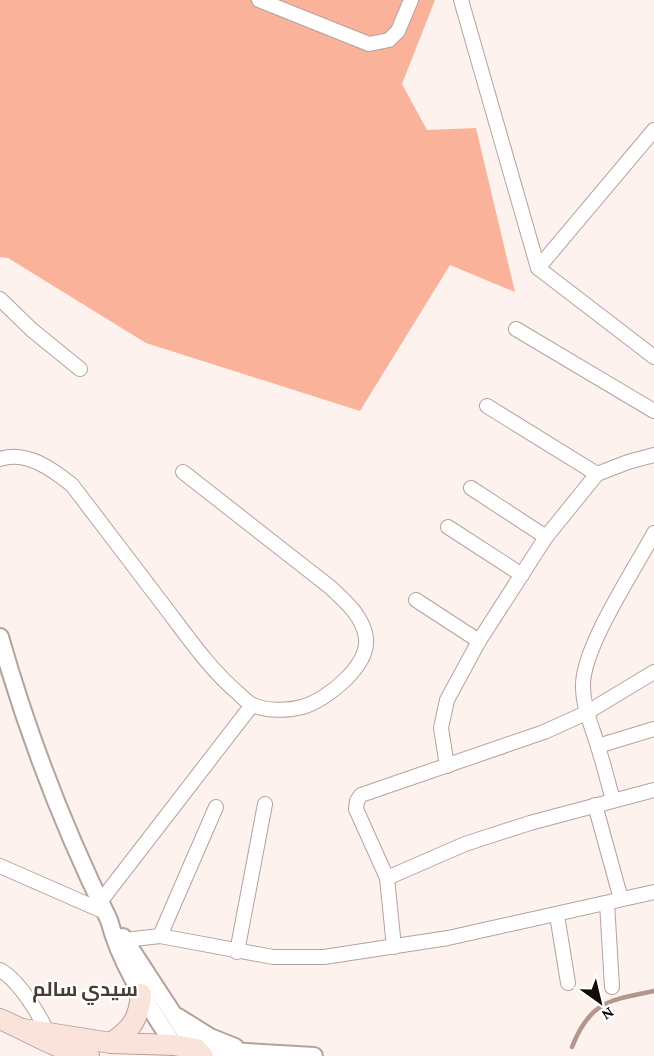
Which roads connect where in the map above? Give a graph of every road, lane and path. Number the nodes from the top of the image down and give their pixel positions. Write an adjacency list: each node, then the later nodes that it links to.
1 (259, 0): 2 (street)
2 (411, 0)
3 (461, 0): 5 (street)
4 (654, 130): 5 (street)
5 (538, 268): 8 (street)
6 (0, 299): 9 (street)
7 (516, 329): 11 (street)
8 (654, 357)
9 (80, 369)
10 (487, 406): 15 (street)
11 (654, 411)
12 (654, 455): 15 (street)
13 (0, 459): 26 (street)
14 (183, 472): 26 (street)
15 (597, 474): 19 (street)
16 (471, 488): 19 (street)
17 (448, 527): 20 (street)
18 (654, 533): 27 (street)
19 (546, 537): 20 (street)
20 (522, 575): 23 (street)
21 (416, 600): 23 (street)
22 (0, 638): 25 (street)
23 (479, 641): 30 (street)
24 (654, 672): 27 (street)
25 (6, 678): 40 (street)
26 (252, 705): 40 (street)
27 (586, 713): 29 (street); 30 (street)
28 (654, 729): 29 (street)
29 (598, 746): 32 (street)
30 (447, 766): 37 (street)
31 (654, 789): 32 (street)
32 (613, 800): 34 (street)
33 (266, 804): 45 (street)
34 (595, 805): 37 (street); 39 (street)
35 (216, 807): 42 (street)
36 (0, 866): 40 (street)
37 (387, 878): 44 (street)
38 (654, 892): 39 (street)
39 (614, 901): 41 (street); 48 (street)
40 (105, 911): 43 (street)
41 (557, 915): 44 (street); 47 (street)
42 (160, 936): 43 (street); 45 (street)
43 (120, 940): 49 (street); 50 (street)
44 (394, 947): 45 (street)
45 (237, 952)
46 (0, 970): 52 (street)
47 (568, 983)
48 (612, 987)
49 (141, 994): 53 (main road); 55 (street)
50 (171, 1013): 55 (street); 56 (street)
51 (0, 1019): 52 (main road)
52 (51, 1039): 54 (main road)
53 (111, 1043): 54 (main road); 55 (main road)
54 (79, 1051)
55 (189, 1051): 56 (street)
56 (253, 1053): 57 (street)
57 (314, 1056)

